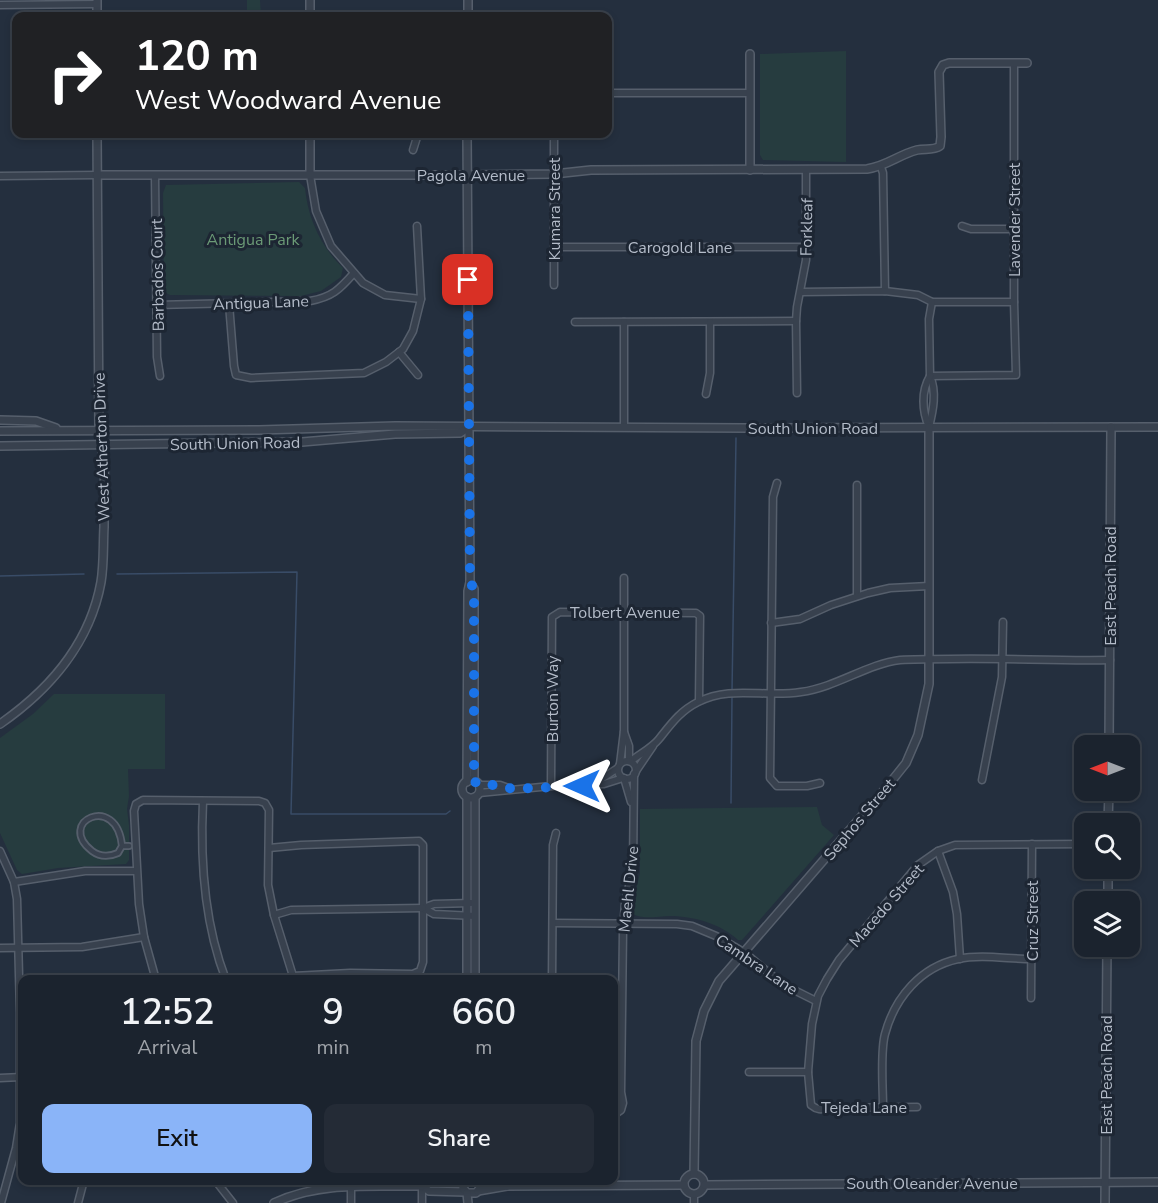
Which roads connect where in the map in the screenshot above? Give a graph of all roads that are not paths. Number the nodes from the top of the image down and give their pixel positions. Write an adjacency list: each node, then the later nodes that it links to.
1 (97, 2): 2 (street)
2 (0, 4)
3 (750, 54): 7 (street)
4 (1027, 63): 5 (street)
5 (1014, 64): 14 (street); 25 (street, Lavender Street)
6 (612, 93): 7 (street)
7 (750, 93): 15 (street)
8 (97, 138): 18 (street, West Atherton Drive)
9 (310, 138): 20 (street)
10 (417, 138): 13 (street)
11 (468, 138): 21 (street)
12 (554, 138): 17 (street, Kumara Street)
13 (413, 150)
14 (881, 167): 16 (street, Pagola Avenue); 30 (street)
15 (750, 170): 16 (street, Pagola Avenue); 17 (street, Pagola Avenue)
16 (806, 170): 26 (street, Forkleaf)
17 (554, 174): 21 (street, Pagola Avenue); 27 (street, Kumara Street)
18 (97, 175): 19 (street, Pagola Avenue); 22 (street); 54 (street, West Atherton Drive)
19 (155, 175): 20 (street, Pagola Avenue); 36 (street, Barbados Court)
20 (310, 175): 21 (street, Pagola Avenue); 28 (street)
21 (468, 175): 48 (street)
22 (0, 176)
23 (417, 226): 32 (street)
24 (962, 226): 25 (street)
25 (1013, 229): 34 (street, Lavender Street)
26 (806, 247): 27 (street, Carogold Lane); 31 (street, Forkleaf)
27 (554, 248): 29 (street, Kumara Street)
28 (354, 273): 32 (street); 35 (street, Antigua Lane)
29 (554, 285)
30 (885, 291): 31 (street); 33 (street)
31 (801, 292): 37 (street, Forkleaf)
32 (421, 299): 41 (street)
33 (932, 302): 34 (street); 44 (street)
34 (1014, 302): 44 (street, Lavender Street)
35 (229, 304): 36 (street, Antigua Lane); 41 (street)
36 (158, 305): 43 (street, Barbados Court)
37 (796, 321): 40 (street); 45 (street, Forkleaf)
38 (575, 322): 39 (street)
39 (624, 322): 40 (street); 49 (street)
40 (710, 322): 46 (street)
41 (399, 352): 42 (street)
42 (418, 375)
43 (160, 376)
44 (930, 376): 50 (street)
45 (797, 393)
46 (706, 394)
47 (0, 420): 53 (street)
48 (469, 427): 49 (street, South Union Road); 54 (street, South Union Road); 56 (street, South Union Road); 86 (street)
49 (624, 427): 50 (street, South Union Road)
50 (929, 427): 51 (street, South Union Road); 61 (street, Sephos Street)
51 (1112, 427): 52 (street, South Union Road); 69 (street, East Peach Road)
52 (1158, 427)
53 (64, 430): 54 (street, South Union Road); 55 (street, South Union Road)
54 (99, 430): 56 (street, West Atherton Drive)
55 (0, 432)
56 (100, 445): 57 (street, South Union Road); 72 (street, West Atherton Drive)
57 (0, 446)
58 (777, 483): 66 (street)
59 (857, 485): 62 (street)
60 (624, 578): 63 (street)
61 (929, 586): 62 (street); 68 (street, Sephos Street)
62 (857, 596): 66 (street)
63 (624, 612): 64 (street, Tolbert Avenue); 71 (street, Tolbert Avenue); 73 (street)
64 (555, 614): 85 (street, Burton Way)
65 (1003, 622): 67 (street)
66 (771, 623): 70 (street)
67 (1003, 658): 68 (street); 69 (street); 82 (street)
68 (928, 660): 70 (street); 111 (street, Sephos Street)
69 (1110, 660): 74 (street, East Peach Road)
70 (770, 694): 71 (street); 83 (street)
71 (699, 701): 75 (street)
72 (0, 724)
73 (624, 731): 76 (street); 79 (street)
74 (1109, 735)
75 (654, 745): 77 (street); 80 (street)
76 (628, 746): 77 (street); 78 (street)
77 (640, 754): 78 (street)
78 (630, 761): 79 (street); 80 (street)
79 (619, 766): 81 (street); 84 (street)
80 (635, 772): 81 (street); 88 (street, Maehl Drive)
81 (624, 778): 84 (street); 88 (street, Maehl Drive)
82 (982, 780)
83 (820, 783)
84 (594, 784): 85 (street)
85 (551, 786): 86 (street)
86 (473, 789): 101 (street)
87 (203, 801): 94 (street); 99 (street); 117 (street)
88 (633, 811): 106 (street, Maehl Drive)
89 (556, 833): 105 (street)
90 (1032, 844): 91 (street, Macedo Street); 96 (street, Macedo Street); 114 (street, Cruz Street)
91 (1074, 844)
92 (122, 846): 93 (street); 97 (street); 97 (street)
93 (129, 846)
94 (269, 848): 102 (street); 103 (street)
95 (0, 851): 100 (street)
96 (938, 851): 113 (street); 124 (street, Macedo Street)
97 (111, 856): 98 (street)
98 (111, 864)
99 (136, 871): 100 (street); 108 (street)
100 (14, 882): 110 (street)
101 (471, 903): 102 (street); 104 (street)
102 (423, 908): 103 (street); 104 (street); 119 (street)
103 (274, 915): 118 (street)
104 (471, 915): 107 (street)
105 (553, 923): 106 (street, Cambra Lane); 122 (street)
106 (623, 924): 111 (street, Cambra Lane); 132 (street, Maehl Drive)
107 (471, 932): 120 (street); 121 (street)
108 (144, 937): 110 (street); 116 (street)
109 (0, 948): 110 (street)
110 (19, 948): 115 (street)
111 (745, 953): 124 (street, Cambra Lane); 134 (street, Sephos Street)
112 (1107, 957): 136 (street, East Peach Road)
113 (960, 959): 114 (street); 130 (street)
114 (1032, 959): 123 (street, Cruz Street)
115 (20, 975)
116 (155, 975)
117 (225, 975)
118 (293, 975)
119 (382, 975)
120 (467, 975)
121 (475, 975)
122 (552, 975)
123 (1031, 998)
124 (816, 1001): 126 (street, Macedo Street)
125 (749, 1072): 126 (street)
126 (808, 1072): 129 (street, Macedo Street)
127 (0, 1077): 128 (street)
128 (18, 1077)
129 (811, 1105): 130 (street, Tejeda Lane)
130 (883, 1107): 131 (street, Tejeda Lane)
131 (917, 1107)
132 (618, 1112)
133 (18, 1136): 150 (street)
134 (694, 1174): 145 (street); 146 (street)
135 (1158, 1182): 136 (street, South Oleander Avenue)
136 (1106, 1183): 146 (street, South Oleander Avenue); 158 (street, East Peach Road)
137 (83, 1185): 151 (street)
138 (219, 1185): 152 (street)
139 (340, 1185): 153 (street)
140 (351, 1185): 154 (street)
141 (422, 1185): 155 (street)
142 (424, 1185): 148 (street)
143 (463, 1185): 148 (street)
144 (480, 1185): 148 (street)
145 (684, 1185): 147 (street); 149 (street)
146 (705, 1185): 149 (street)
147 (507, 1186): 148 (street)
148 (472, 1192): 156 (street); 157 (street)
149 (694, 1199)
150 (1, 1203)
151 (78, 1203)
152 (233, 1203)
153 (274, 1203)
154 (351, 1203)
155 (422, 1203)
156 (468, 1203)
157 (476, 1203)
158 (1105, 1203)

